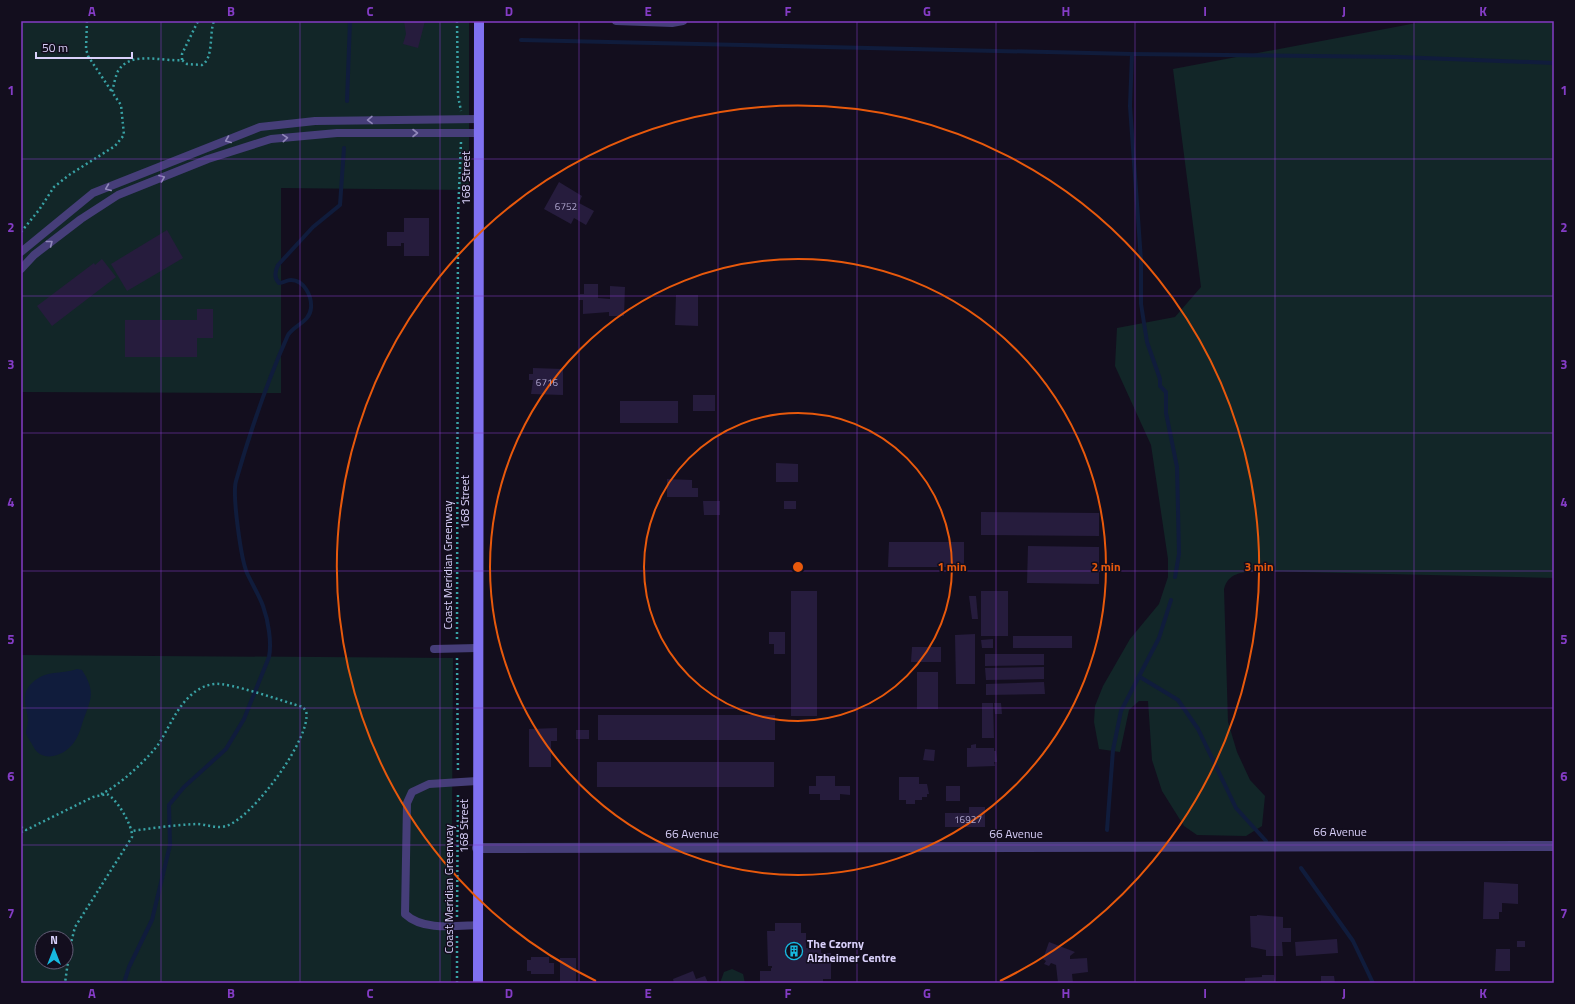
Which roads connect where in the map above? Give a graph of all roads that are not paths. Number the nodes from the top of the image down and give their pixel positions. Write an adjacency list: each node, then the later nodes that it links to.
1 (479, 21): 4 (main road, 168 Street)
2 (616, 21): 3 (lane)
3 (683, 21)
4 (479, 119): 5 (main road, 168 Street); 6 (lane, one-way to 6)
5 (479, 133): 7 (lane, one-way to 5); 8 (main road, 168 Street)
6 (21, 252)
7 (21, 269)
8 (477, 648): 9 (lane); 10 (main road, 168 Street)
9 (434, 649)
10 (477, 781): 12 (main road, 168 Street); 13 (lane)
11 (1554, 846): 12 (street, 66 Avenue)
12 (477, 848): 13 (main road, 168 Street)
13 (478, 925): 14 (main road, 168 Street)
14 (478, 983)

